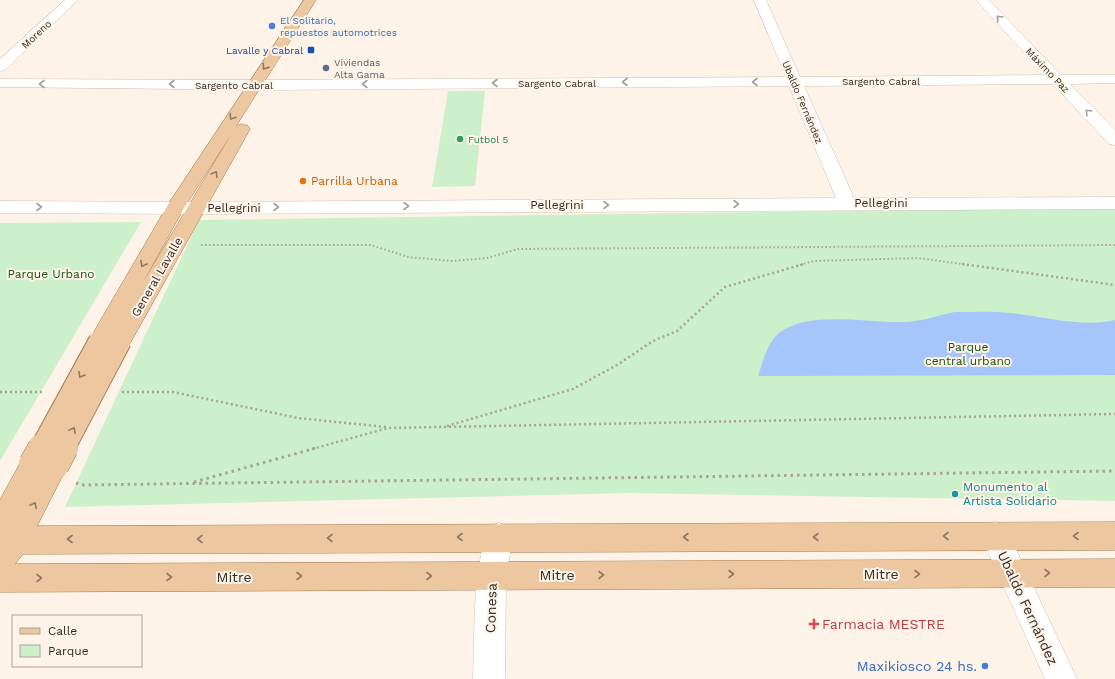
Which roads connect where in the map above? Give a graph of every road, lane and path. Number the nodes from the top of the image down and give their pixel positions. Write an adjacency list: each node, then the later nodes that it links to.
1 (72, 0): 5 (street, Moreno)
2 (760, 0): 8 (street, Ubaldo Fernández)
3 (982, 0): 7 (street, Máximo Paz, one-way to 3)
4 (316, 3): 10 (main road, General Lavalle)
5 (0, 67)
6 (1115, 79): 7 (street, Sargento Cabral)
7 (1057, 80): 8 (street, Sargento Cabral); 11 (street, Máximo Paz, one-way to 7)
8 (794, 81): 10 (street, Sargento Cabral, one-way to 10); 12 (street, Ubaldo Fernández)
9 (0, 83): 10 (street, Sargento Cabral, one-way to 9)
10 (261, 85): 15 (main road, General Lavalle, one-way to 15); 16 (main road, General Lavalle, one-way to 10)
11 (1115, 140)
12 (847, 203): 13 (street, Pellegrini); 16 (street, Pellegrini, one-way to 12)
13 (1115, 203)
14 (0, 207): 15 (street, Pellegrini, one-way to 15)
15 (175, 207): 16 (street, Pellegrini); 20 (main road, General Lavalle, one-way to 20)
16 (195, 208): 17 (main road, General Lavalle)
17 (175, 245): 18 (path); 20 (main road, General Lavalle)
18 (1115, 245)
19 (1115, 285): 25 (path)
20 (110, 341): 27 (main road, General Lavalle, bridge)
21 (0, 392): 22 (path)
22 (49, 392)
23 (118, 392): 26 (path)
24 (1115, 414): 25 (path)
25 (443, 427): 26 (path)
26 (388, 428): 29 (path)
27 (45, 468): 29 (path); 33 (main road, General Lavalle)
28 (1115, 471): 29 (path)
29 (190, 483)
30 (995, 536): 31 (main road, one-way to 30); 32 (main road, one-way to 32); 34 (street, Ubaldo Fernández)
31 (1115, 536)
32 (499, 537): 33 (main road, one-way to 33); 36 (street, Conesa)
33 (4, 541)
34 (1011, 573): 35 (main road, Mitre, one-way to 35); 36 (main road, Mitre, one-way to 34); 39 (street, Ubaldo Fernández)
35 (1115, 573)
36 (492, 576): 37 (main road, Mitre, one-way to 36); 38 (street, Conesa)
37 (0, 578)
38 (489, 679)
39 (1061, 679)

